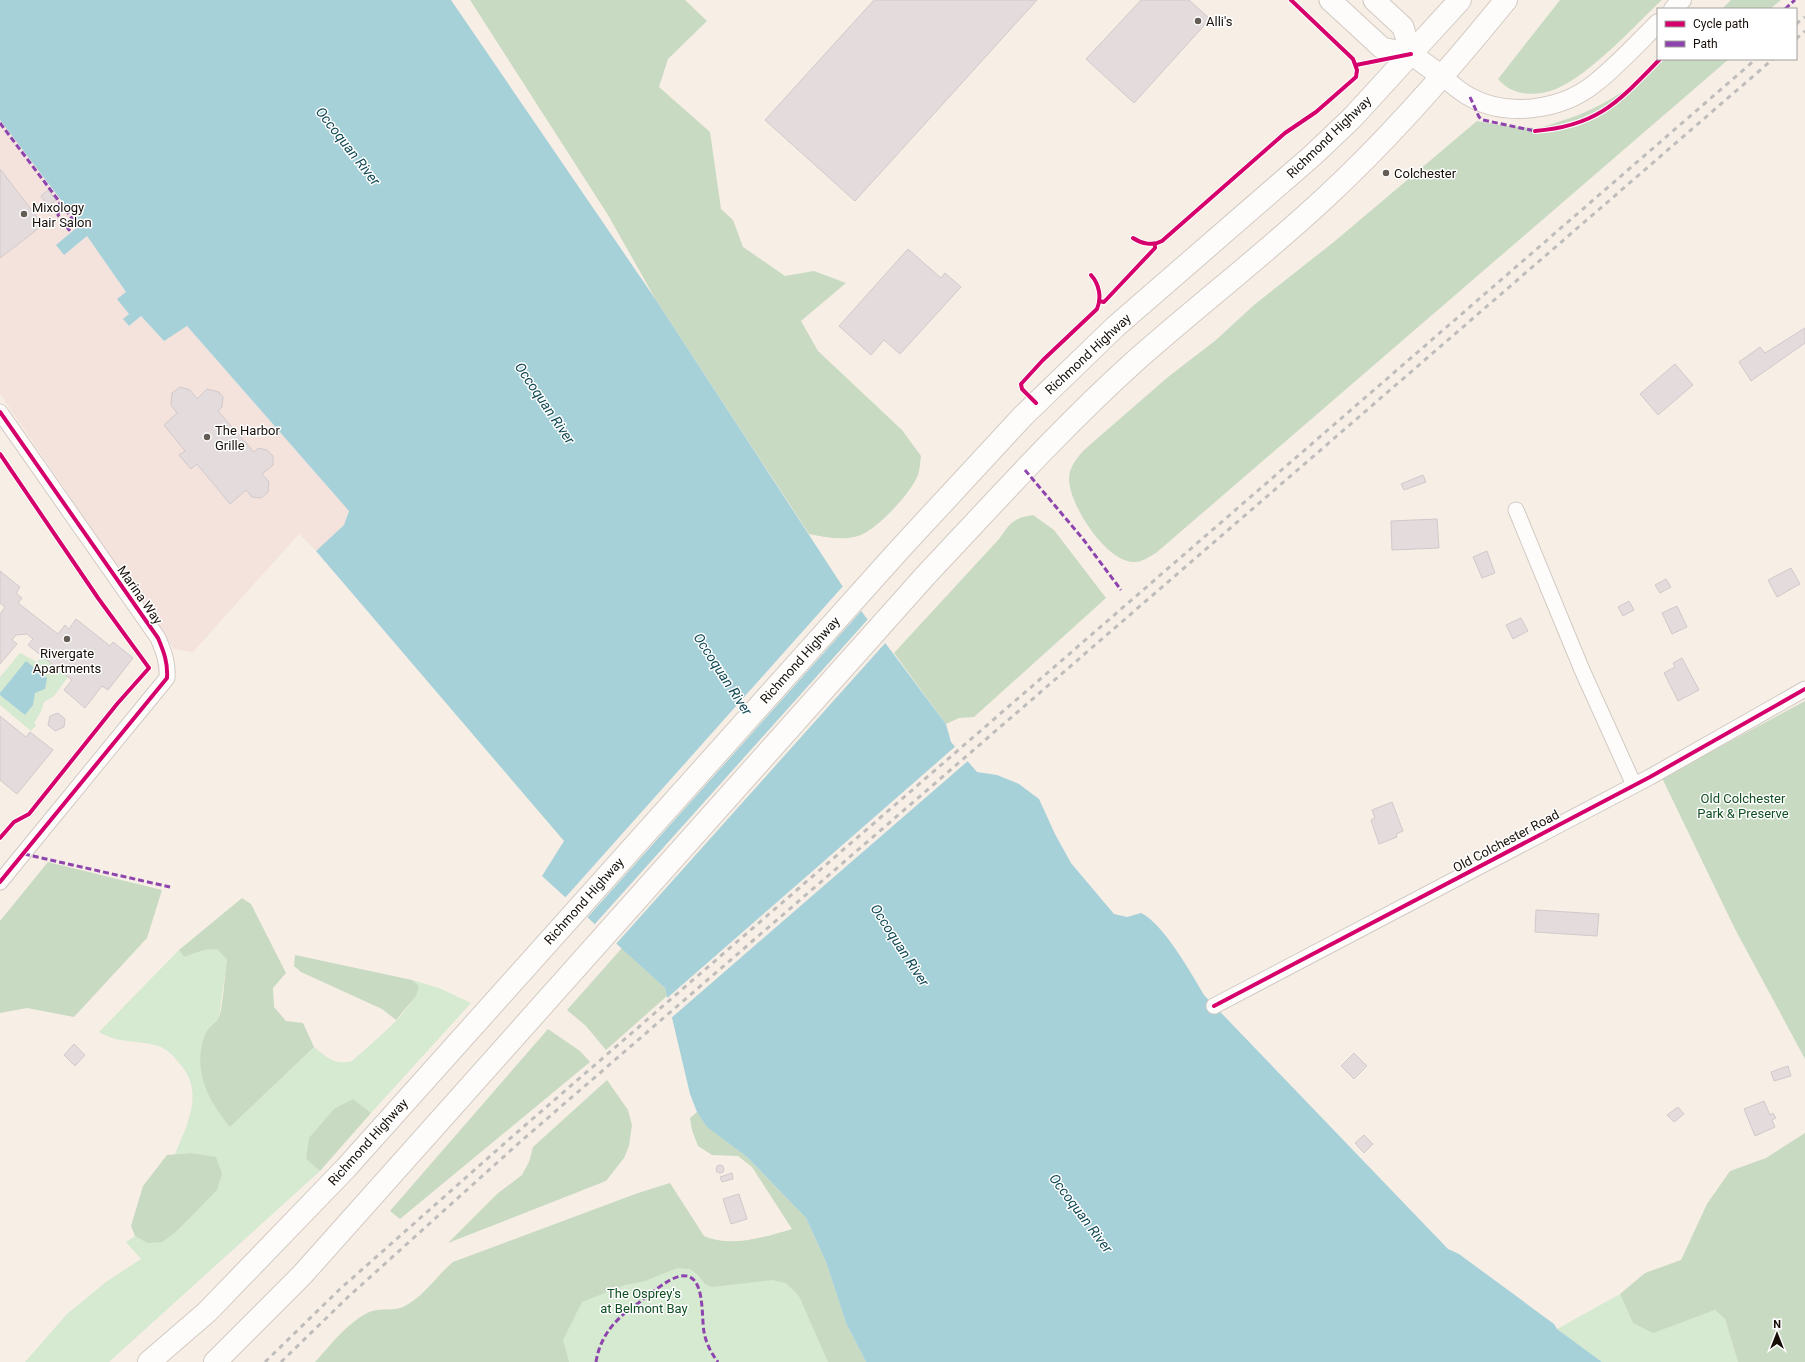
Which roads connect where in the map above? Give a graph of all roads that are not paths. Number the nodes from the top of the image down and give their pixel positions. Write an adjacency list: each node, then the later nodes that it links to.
1 (1330, 0): 8 (main road)
2 (1374, 0): 8 (main road)
3 (1460, 0): 8 (main road, Richmond Highway)
4 (1506, 0): 9 (main road)
5 (1682, 0): 6 (street)
6 (1674, 8)
7 (1657, 25): 9 (street)
8 (1411, 54): 9 (main road); 16 (main road, Richmond Highway)
9 (1443, 77): 17 (main road)
10 (0, 412): 14 (street, Marina Way)
11 (1516, 510): 13 (street)
12 (1805, 689): 13 (street, Old Colchester Road)
13 (1634, 785): 15 (street, Old Colchester Road)
14 (0, 882)
15 (1214, 1006)
16 (150, 1362)
17 (215, 1362)

